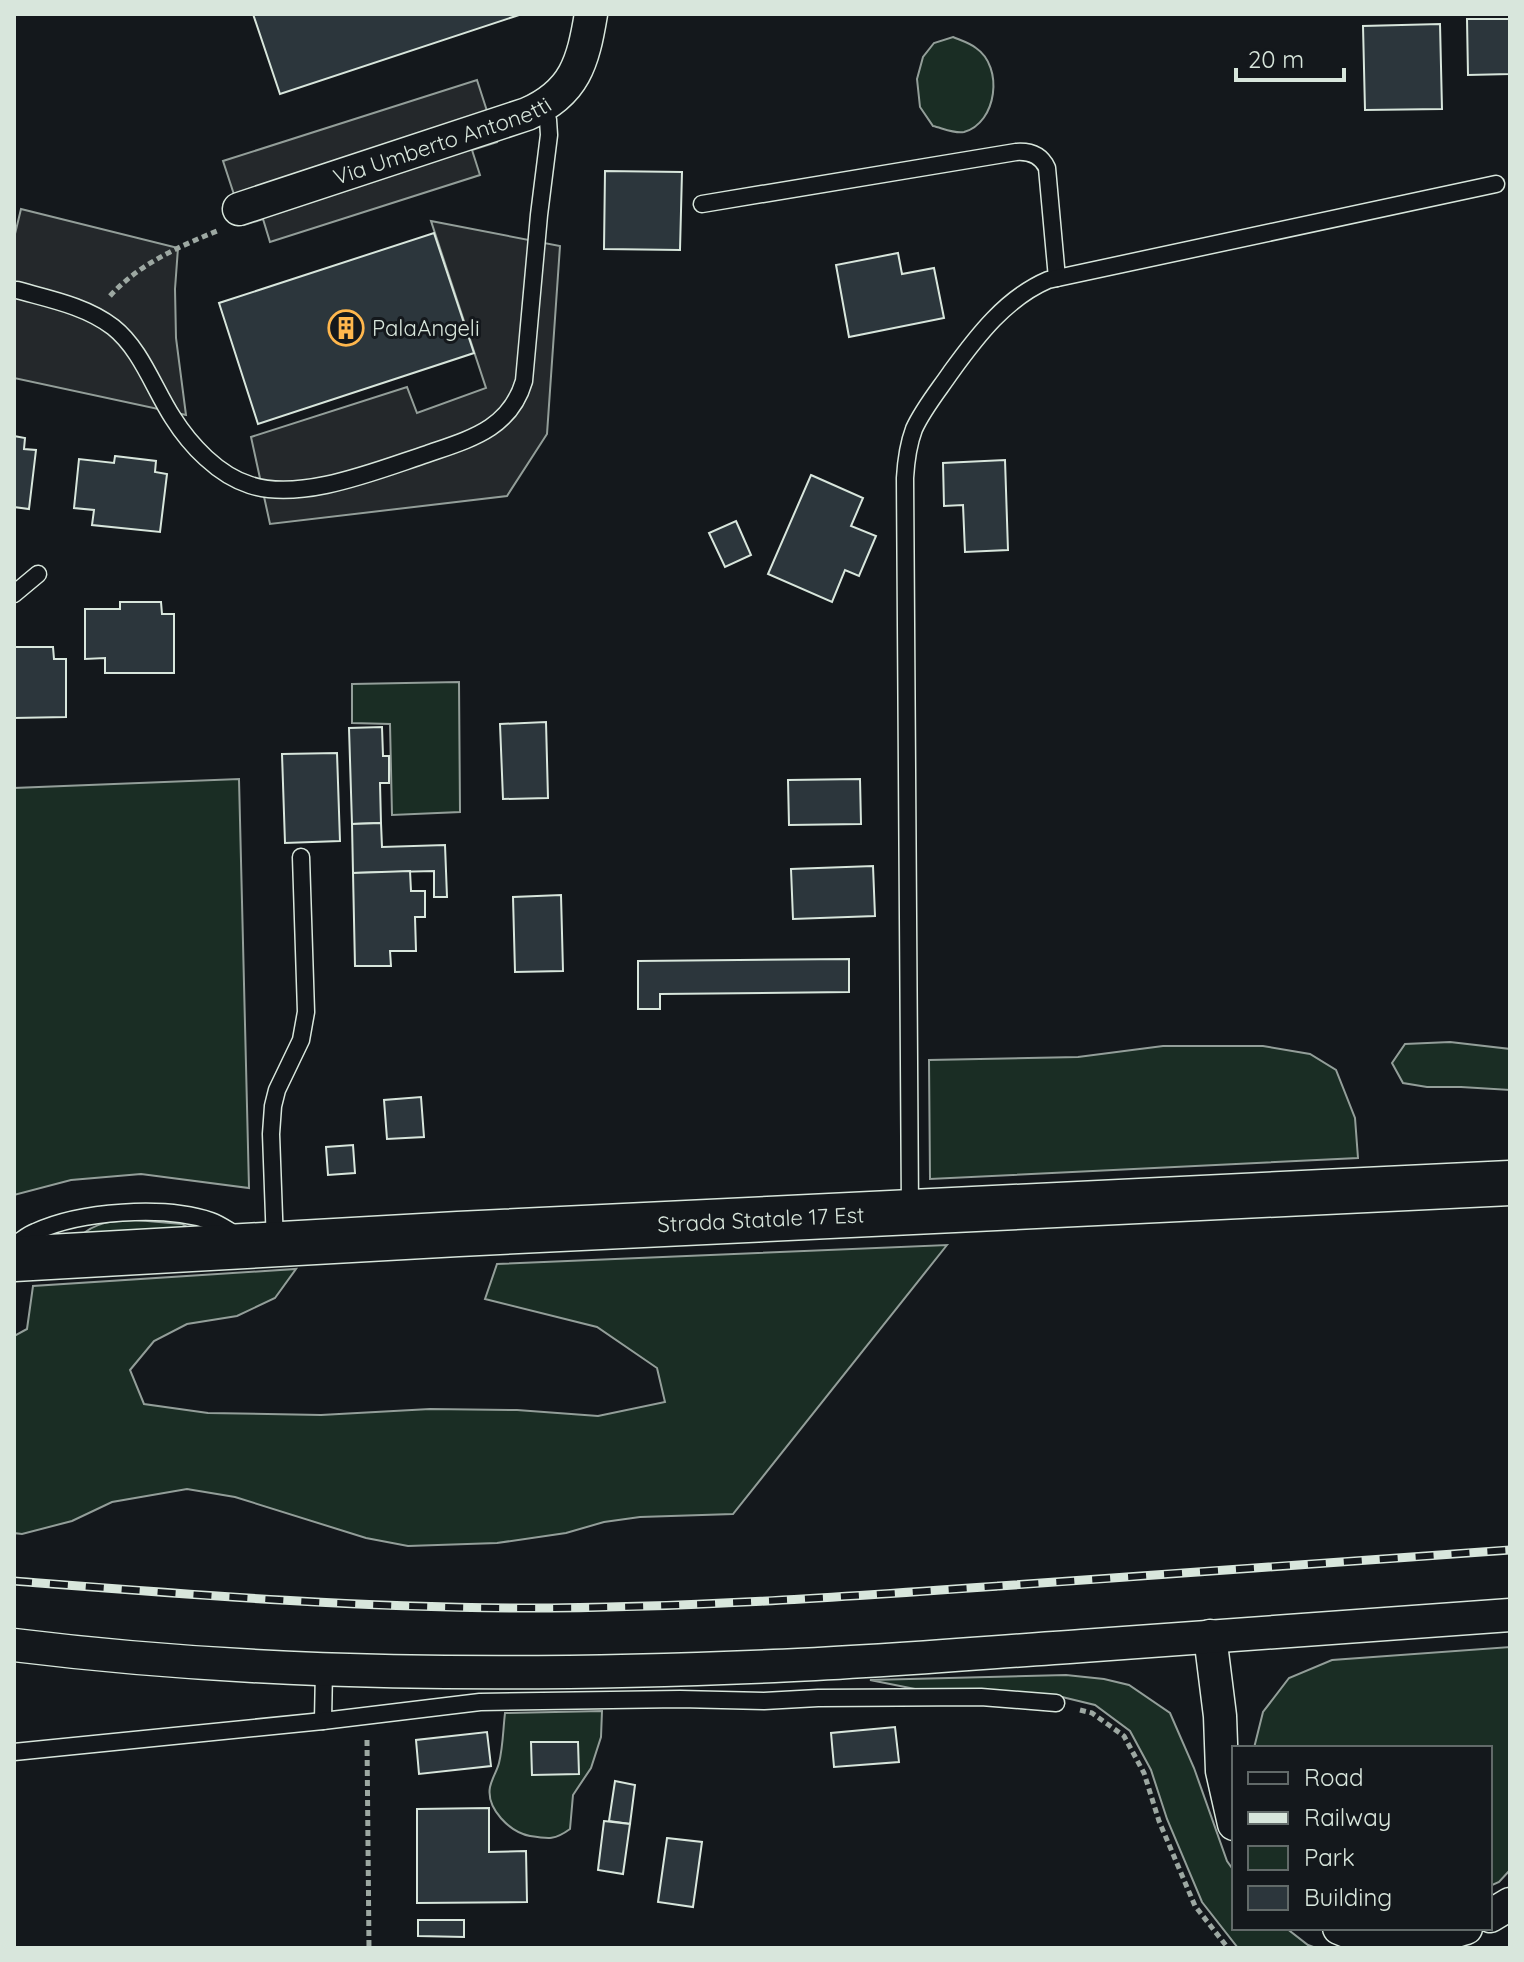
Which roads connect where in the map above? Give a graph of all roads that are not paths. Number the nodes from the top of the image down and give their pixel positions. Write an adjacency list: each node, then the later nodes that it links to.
1 (591, 14): 2 (street, Via Umberto Antonetti)
2 (543, 106): 5 (street, Via Umberto Antonetti); 7 (lane)
3 (1496, 184): 6 (lane)
4 (702, 204): 6 (lane)
5 (242, 208)
6 (1057, 278): 12 (lane)
7 (17, 290)
8 (38, 574): 9 (lane)
9 (14, 594)
10 (301, 857): 13 (lane)
11 (1510, 1183): 12 (main road, Strada Statale 17 Est)
12 (910, 1212): 13 (main road, Strada Statale 17 Est)
13 (264, 1244): 14 (lane); 15 (main road, Strada Statale 17 Est)
14 (14, 1245)
15 (14, 1259)
16 (1510, 1615): 17 (street)
17 (1210, 1636): 19 (street); 23 (street)
18 (14, 1645): 19 (street)
19 (324, 1669): 21 (lane)
20 (1056, 1703): 21 (lane)
21 (323, 1721): 22 (lane)
22 (14, 1752)
23 (1232, 1815)
24 (1510, 1904): 25 (street)
25 (1492, 1915)
26 (1343, 1930): 27 (street)
27 (1459, 1930)

